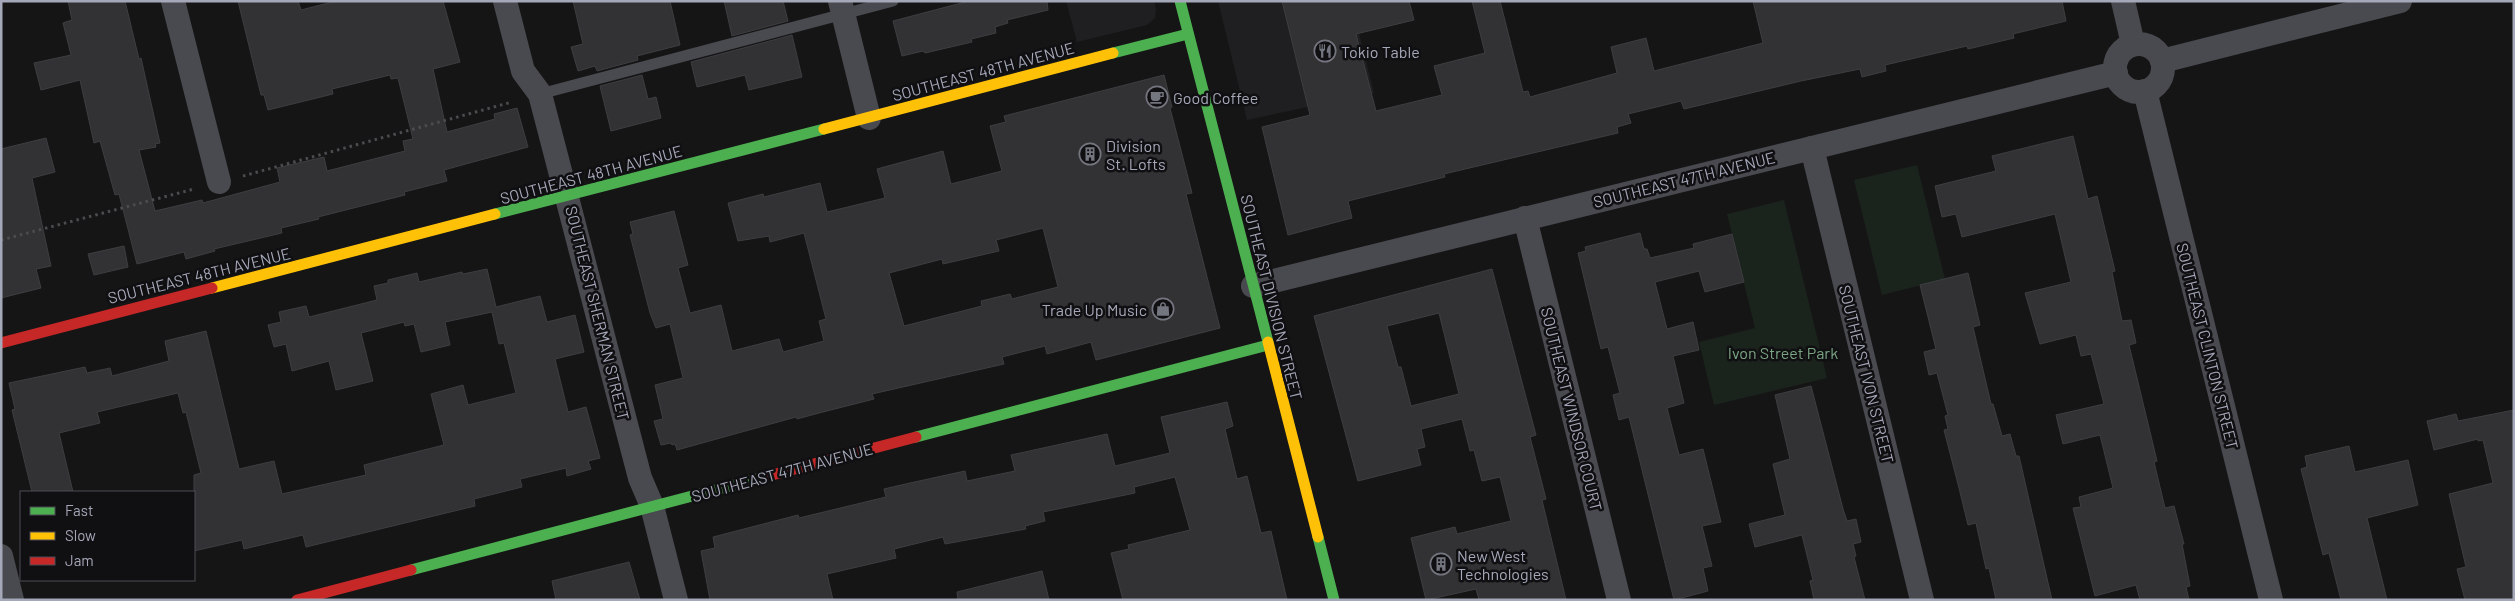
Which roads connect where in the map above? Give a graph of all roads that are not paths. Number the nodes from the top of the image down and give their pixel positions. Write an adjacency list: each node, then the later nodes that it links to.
1 (173, 1): 16 (street)
2 (505, 1): 13 (street, SOUTHEAST SHERMAN STREET)
3 (893, 1): 7 (lane)
4 (1180, 1): 8 (street, SOUTHEAST DIVISION STREET)
5 (2123, 1): 9 (street)
6 (2400, 1): 10 (street)
7 (842, 7): 13 (lane); 14 (street)
8 (1188, 34): 14 (street, SOUTHEAST 48TH AVENUE); 19 (street, SOUTHEAST DIVISION STREET)
9 (2134, 44): 10 (street); 11 (street)
10 (2162, 61): 12 (street)
11 (2116, 73): 12 (street); 15 (street, SOUTHEAST 47TH AVENUE)
12 (2145, 91): 30 (street, SOUTHEAST CLINTON STREET)
13 (540, 94): 17 (street, SOUTHEAST SHERMAN STREET)
14 (869, 118): 17 (street, SOUTHEAST 48TH AVENUE)
15 (1812, 148): 18 (street, SOUTHEAST 47TH AVENUE); 29 (street, SOUTHEAST IVON STREET)
16 (219, 182)
17 (568, 197): 20 (street, SOUTHEAST 48TH AVENUE); 22 (street, SOUTHEAST SHERMAN STREET)
18 (1525, 218): 19 (street, SOUTHEAST 47TH AVENUE); 28 (street, SOUTHEAST WINDSOR COURT)
19 (1253, 286): 21 (street, SOUTHEAST DIVISION STREET)
20 (1, 343)
21 (1268, 345): 22 (street, SOUTHEAST 47TH AVENUE); 27 (street, SOUTHEAST DIVISION STREET)
22 (652, 506): 25 (street, SOUTHEAST 47TH AVENUE); 26 (street, SOUTHEAST SHERMAN STREET)
23 (1, 556): 24 (street)
24 (12, 600)
25 (297, 600)
26 (676, 600)
27 (1334, 600)
28 (1619, 600)
29 (1922, 600)
30 (2271, 600)

